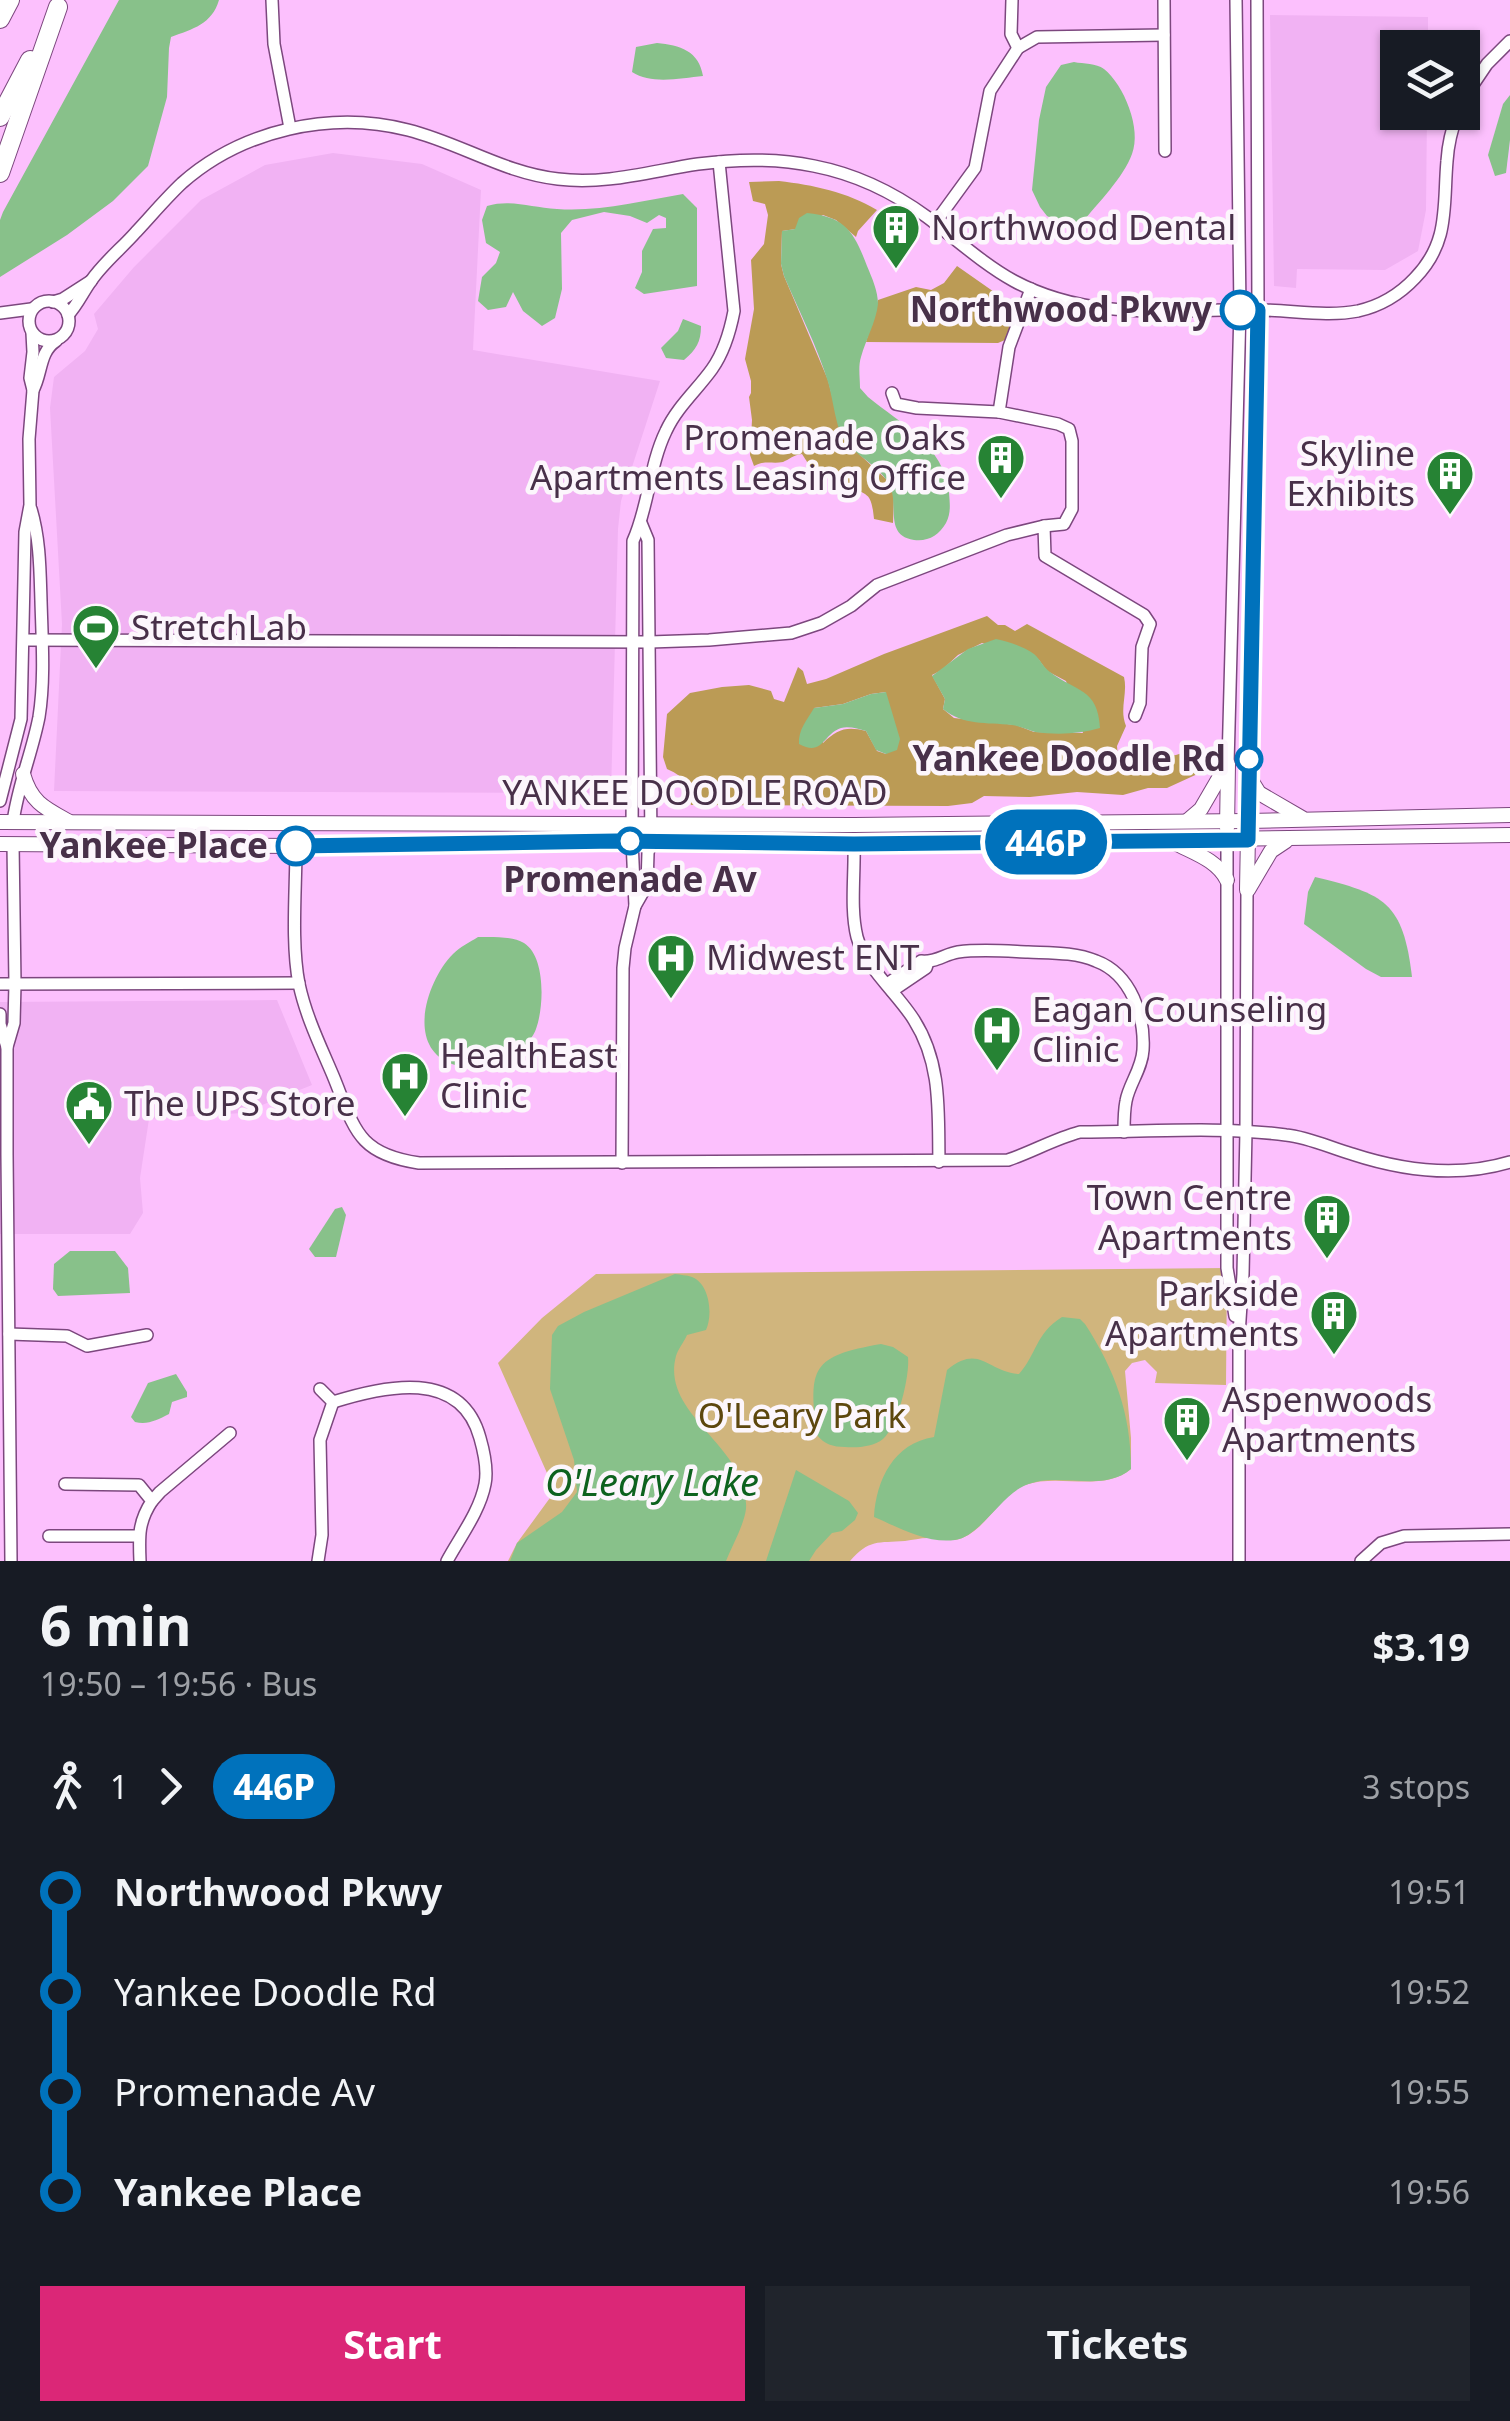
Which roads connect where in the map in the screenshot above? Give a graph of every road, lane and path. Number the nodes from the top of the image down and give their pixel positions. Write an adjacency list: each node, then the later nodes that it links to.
1 (10, 0): 8 (highway)
2 (272, 0): 14 (street)
3 (1012, 0): 11 (street)
4 (1164, 0): 9 (street)
5 (1236, 0): 24 (street)
6 (1257, 0): 25 (street)
7 (60, 4): 13 (highway); 18 (highway)
8 (0, 19)
9 (1164, 36): 11 (street); 16 (street)
10 (1510, 41): 12 (street)
11 (1018, 48): 19 (street)
12 (1480, 74)
13 (0, 117)
14 (290, 128): 17 (street); 20 (street)
15 (1454, 130): 25 (street)
16 (1165, 152)
17 (719, 162): 19 (street); 34 (street)
18 (0, 173)
19 (935, 224): 21 (street)
20 (91, 281): 22 (street); 27 (street)
21 (1031, 289): 24 (street); 32 (street)
22 (53, 302): 23 (street); 27 (street)
23 (31, 310): 26 (street); 28 (street)
24 (1240, 310): 25 (street); 41 (street)
25 (1258, 310): 43 (street)
26 (0, 314): 28 (street)
27 (68, 316): 29 (street)
28 (30, 329): 29 (street); 30 (street)
29 (56, 340): 30 (street)
30 (33, 390): 33 (street)
31 (892, 394): 32 (street)
32 (999, 412): 35 (street)
33 (30, 505): 36 (street); 37 (street)
34 (642, 523): 38 (street); 39 (street)
35 (1044, 526): 39 (street); 40 (street)
36 (24, 640): 37 (street); 44 (street)
37 (42, 640): 38 (street); 42 (street)
38 (634, 642): 39 (street); 53 (street)
39 (650, 642): 54 (street)
40 (1135, 716)
41 (1228, 764): 47 (main road); 52 (main road)
42 (23, 774): 49 (street); 50 (main road)
43 (1249, 776): 46 (main road); 48 (main road)
44 (0, 801)
45 (1510, 815): 46 (main road, YANKEE DOODLE ROAD)
46 (1305, 820): 48 (main road, YANKEE DOODLE ROAD)
47 (1227, 821): 48 (main road, YANKEE DOODLE ROAD); 52 (main road, YANKEE DOODLE ROAD); 58 (main road)
48 (1248, 821): 59 (main road)
49 (6, 822): 50 (main road, YANKEE DOODLE ROAD); 62 (main road)
50 (69, 822): 51 (main road, YANKEE DOODLE ROAD)
51 (396, 822): 53 (main road, YANKEE DOODLE ROAD); 64 (main road)
52 (1186, 822): 54 (main road, YANKEE DOODLE ROAD)
53 (632, 823): 54 (main road, YANKEE DOODLE ROAD); 60 (street)
54 (651, 823): 61 (street)
55 (1510, 836): 56 (main road, YANKEE DOODLE ROAD)
56 (1289, 839): 59 (main road, YANKEE DOODLE ROAD); 66 (main road)
57 (1170, 840): 58 (main road, YANKEE DOODLE ROAD); 63 (main road, YANKEE DOODLE ROAD); 65 (main road)
58 (1227, 840): 59 (main road, YANKEE DOODLE ROAD); 65 (street)
59 (1248, 840): 66 (main road)
60 (632, 841): 61 (main road, YANKEE DOODLE ROAD); 64 (main road, YANKEE DOODLE ROAD); 67 (street)
61 (651, 842): 63 (main road, YANKEE DOODLE ROAD); 67 (street)
62 (6, 844): 64 (main road, YANKEE DOODLE ROAD); 70 (street)
63 (854, 844): 71 (street)
64 (296, 846): 68 (street)
65 (1227, 880): 75 (street)
66 (1248, 890): 76 (street)
67 (635, 906): 79 (street)
68 (298, 983): 70 (street); 79 (street)
69 (0, 984): 70 (street)
70 (16, 984): 73 (street)
71 (890, 988): 74 (street); 77 (street)
72 (0, 1014): 73 (street)
73 (7, 1047): 80 (street)
74 (1124, 1132): 75 (street); 77 (street)
75 (1227, 1132): 76 (street); 82 (street)
76 (1246, 1132): 78 (street); 82 (street)
77 (939, 1162): 79 (street)
78 (1510, 1162)
79 (622, 1163)
80 (9, 1334): 81 (street); 91 (street)
81 (147, 1335)
82 (1239, 1335): 95 (street)
83 (320, 1390): 84 (street)
84 (333, 1402): 93 (street); 94 (street)
85 (230, 1433): 87 (street)
86 (65, 1484): 87 (street)
87 (152, 1502): 90 (street)
88 (1510, 1534): 96 (street)
89 (49, 1536): 90 (street)
90 (140, 1536): 92 (street)
91 (10, 1561)
92 (140, 1561)
93 (318, 1561)
94 (446, 1561)
95 (1239, 1561)
96 (1362, 1561)

